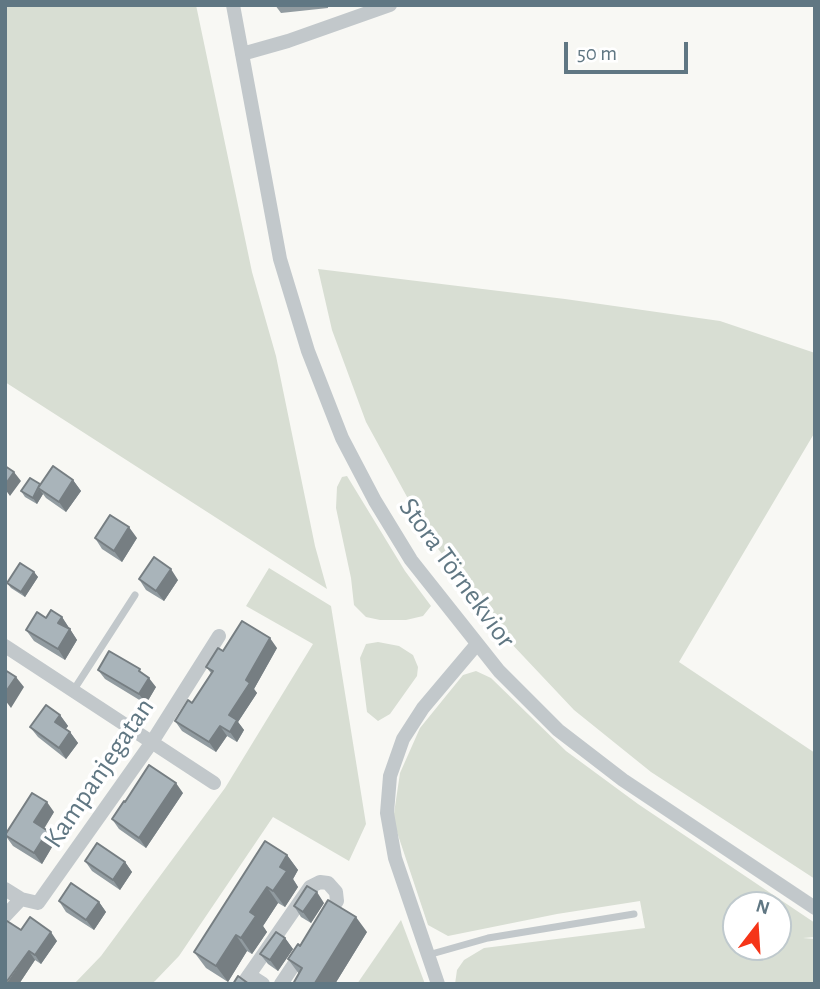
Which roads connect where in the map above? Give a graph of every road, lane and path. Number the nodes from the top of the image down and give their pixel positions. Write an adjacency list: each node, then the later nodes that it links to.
1 (233, 5): 3 (street, Stora Törnekvior)
2 (390, 5): 3 (street)
3 (242, 54): 6 (street, Stora Törnekvior)
4 (135, 596): 8 (lane)
5 (219, 636): 9 (street, Kampanjegatan)
6 (477, 644): 13 (street, Stora Törnekvior); 16 (street)
7 (5, 646): 8 (street)
8 (73, 691): 9 (street)
9 (152, 742): 10 (street); 12 (street, Kampanjegatan)
10 (214, 783)
11 (5, 889): 12 (street)
12 (21, 899): 15 (street, Kampanjegatan)
13 (815, 908)
14 (634, 914): 16 (lane)
15 (5, 916)
16 (428, 955): 20 (street)
17 (246, 979): 18 (street); 19 (street)
18 (263, 984)
19 (281, 984)
20 (438, 984)

